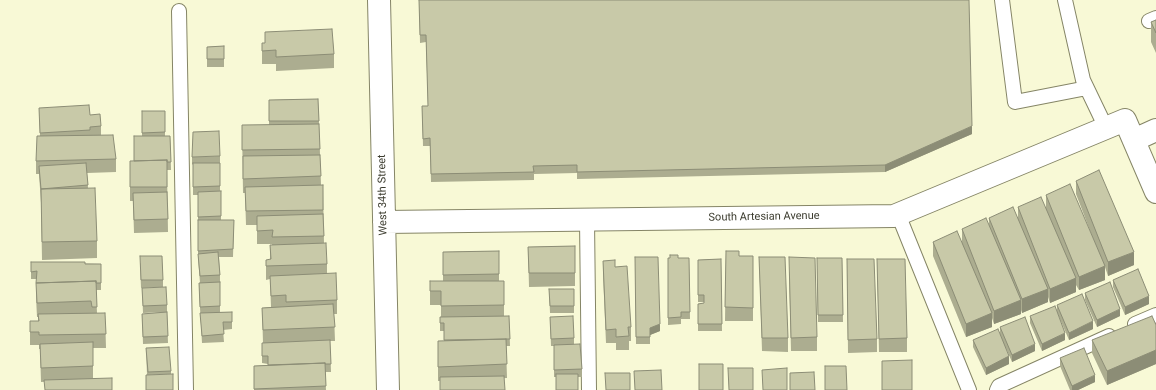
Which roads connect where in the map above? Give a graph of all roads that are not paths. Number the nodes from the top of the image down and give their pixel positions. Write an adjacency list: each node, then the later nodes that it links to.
1 (379, 0): 12 (street, West 34th Street)
2 (1002, 0): 5 (lane)
3 (1065, 0): 5 (lane)
4 (179, 11): 14 (lane)
5 (1087, 88): 6 (lane)
6 (1115, 124): 8 (street); 10 (street, South Artesian Avenue)
7 (1156, 130): 8 (street)
8 (1134, 140): 9 (street)
9 (1156, 192)
10 (898, 214): 11 (street, South Artesian Avenue); 17 (lane)
11 (586, 220): 12 (street, South Artesian Avenue); 16 (lane)
12 (384, 222): 15 (street, West 34th Street)
13 (1156, 315): 18 (lane)
14 (186, 390)
15 (388, 390)
16 (590, 390)
17 (969, 390)
18 (997, 390)

